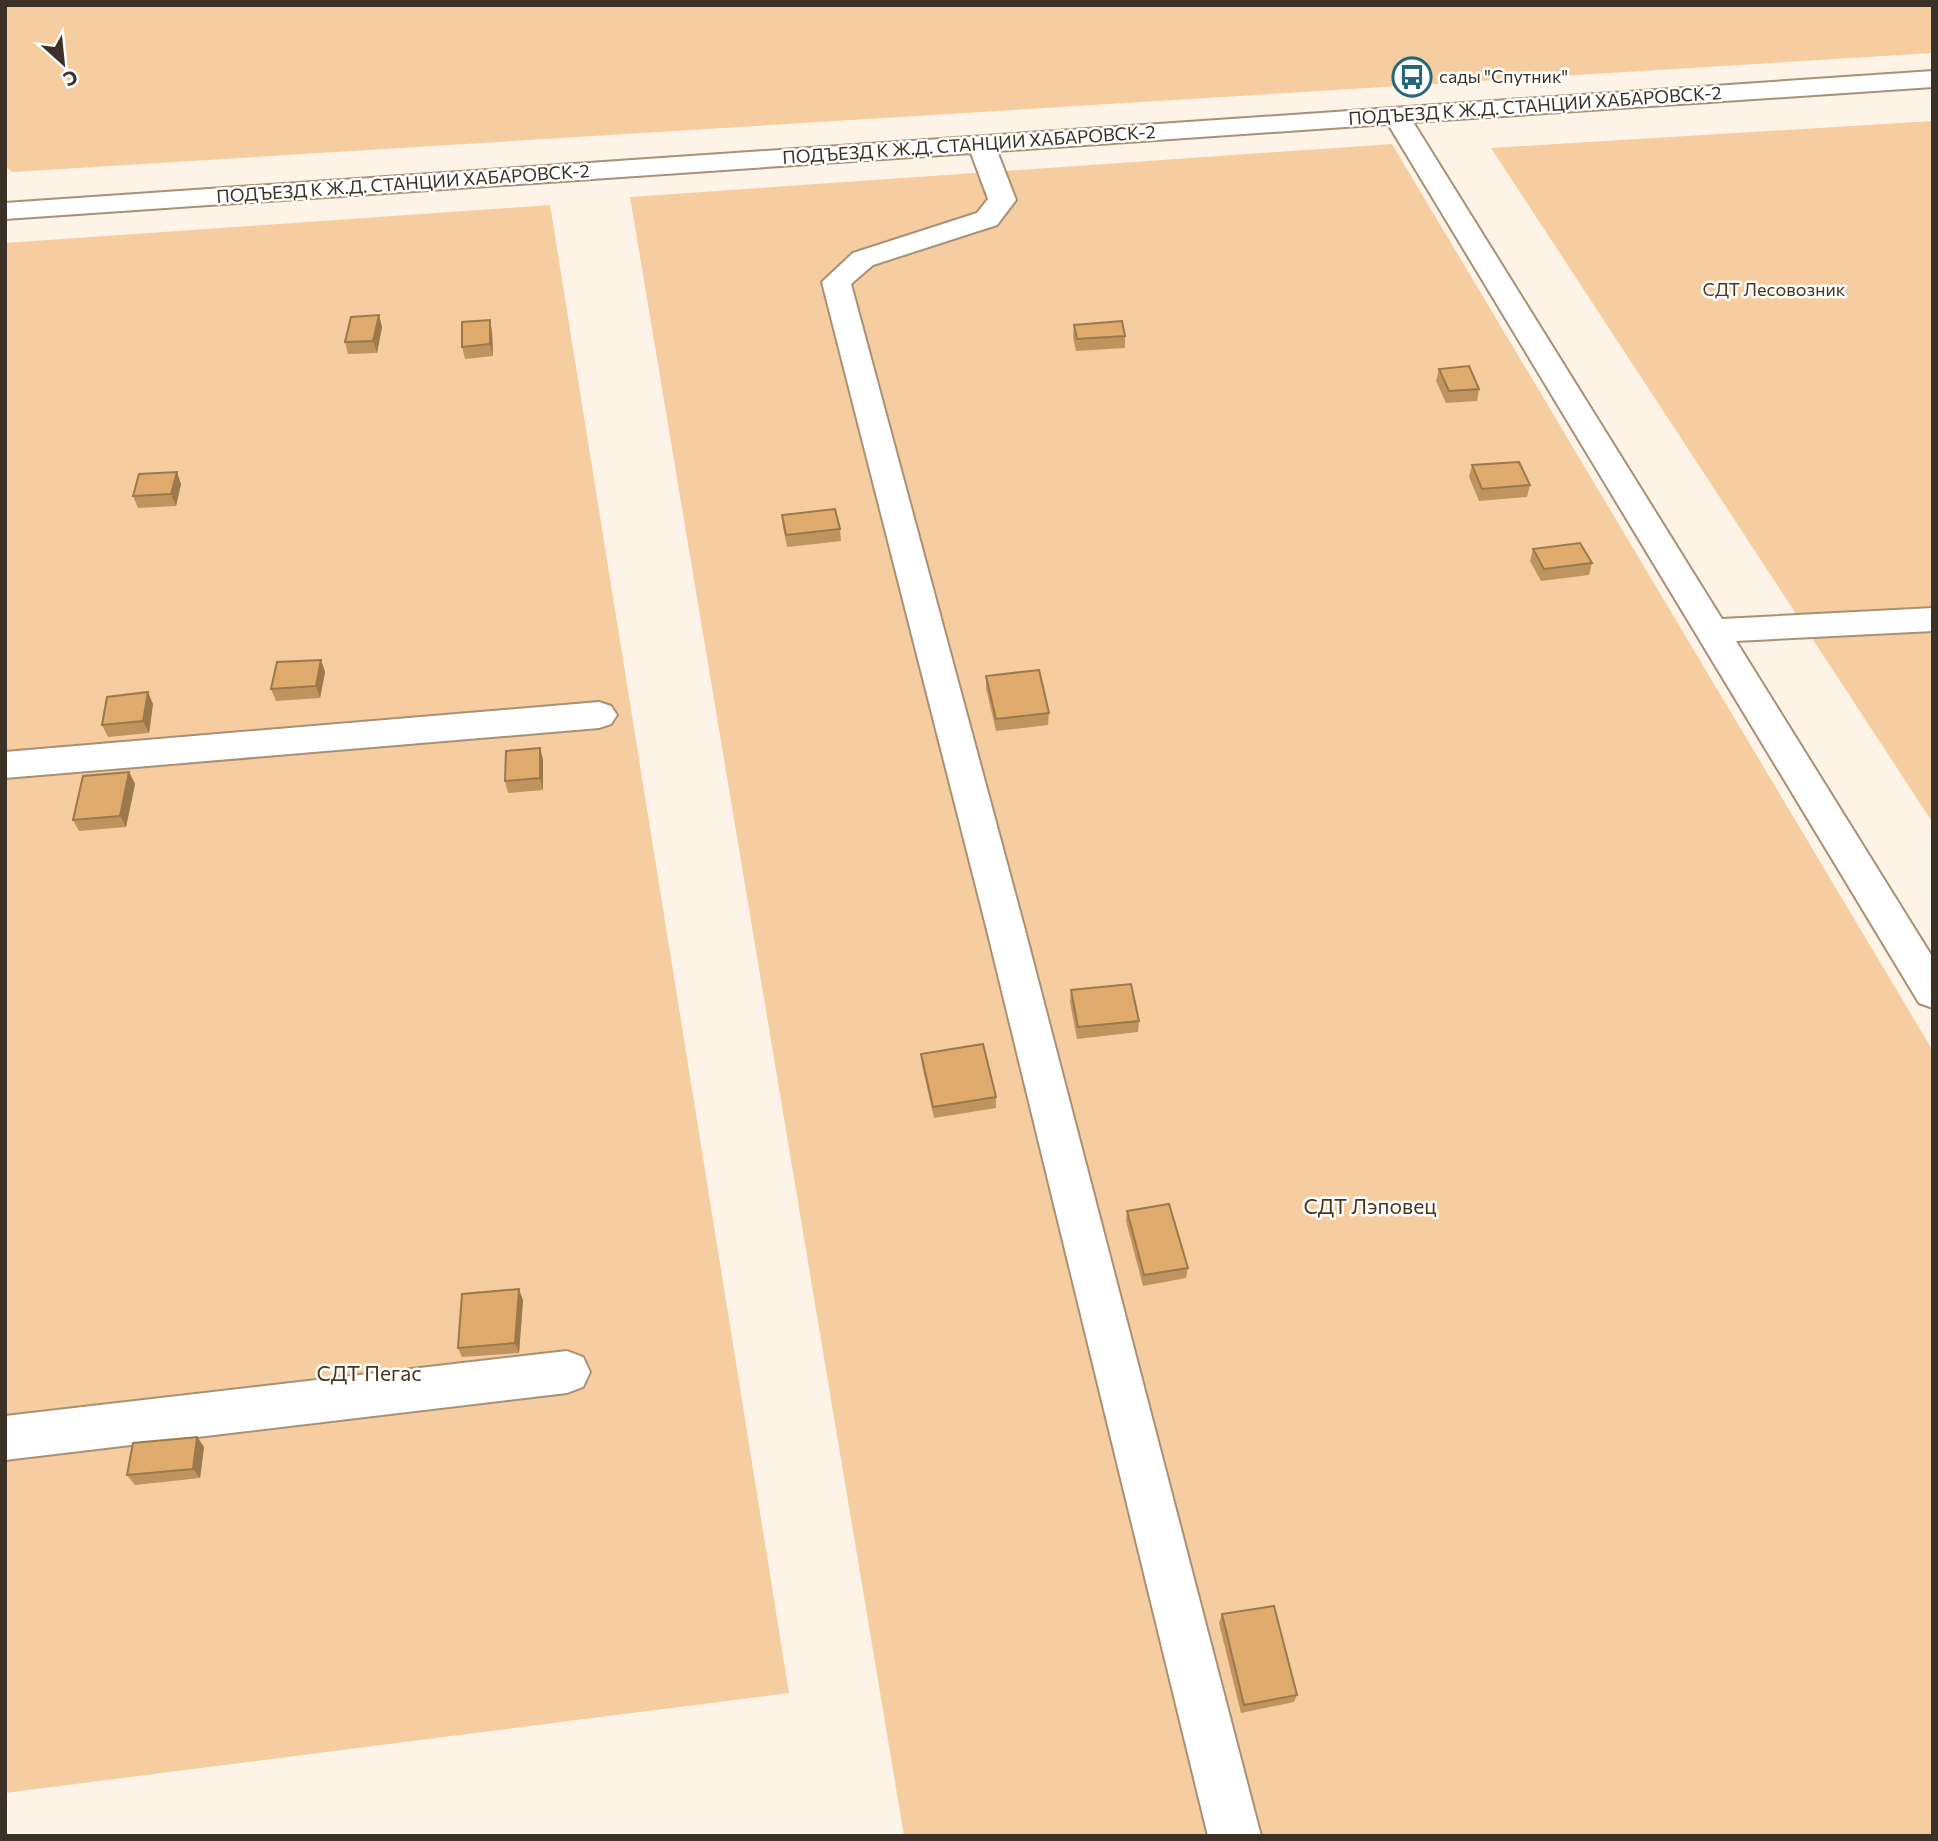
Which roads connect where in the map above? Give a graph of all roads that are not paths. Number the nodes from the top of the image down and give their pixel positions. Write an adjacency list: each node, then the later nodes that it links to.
1 (1933, 79): 2 (street, ПОДЪЕЗД К Ж.Д. СТАНЦИИ ХАБАРОВСК-2)
2 (1396, 116): 3 (street, ПОДЪЕЗД К Ж.Д. СТАНЦИИ ХАБАРОВСК-2); 6 (street)
3 (981, 144): 4 (street, ПОДЪЕЗД К Ж.Д. СТАНЦИИ ХАБАРОВСК-2); 12 (street)
4 (5, 211)
5 (1933, 619): 6 (street)
6 (1713, 631): 9 (street)
7 (598, 715): 8 (street)
8 (5, 765)
9 (1933, 992)
10 (567, 1373): 11 (street)
11 (5, 1438)
12 (1235, 1836)

